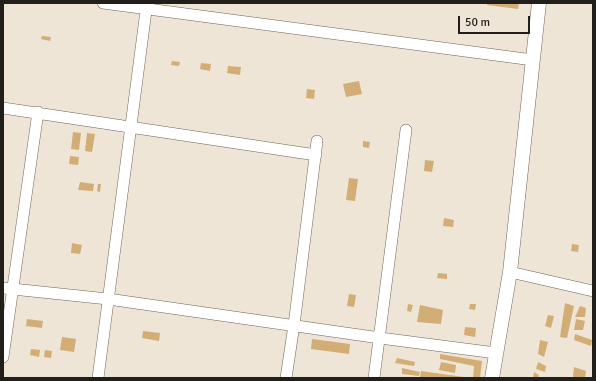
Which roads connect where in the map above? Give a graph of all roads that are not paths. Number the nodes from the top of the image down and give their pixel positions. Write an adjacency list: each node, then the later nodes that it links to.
1 (103, 3): 3 (street)
2 (539, 3): 4 (main road)
3 (146, 6): 4 (street); 7 (street)
4 (533, 60): 11 (main road)
5 (3, 108): 6 (street)
6 (38, 112): 7 (street); 12 (street)
7 (131, 126): 10 (street); 14 (street)
8 (406, 130): 16 (street)
9 (317, 141): 10 (street)
10 (316, 155): 15 (street)
11 (510, 272): 13 (street); 17 (main road)
12 (7, 289): 14 (street); 18 (street)
13 (593, 291)
14 (108, 298): 15 (street); 19 (street)
15 (294, 326): 16 (street); 20 (street)
16 (380, 338): 17 (street); 21 (street)
17 (496, 353): 22 (main road)
18 (3, 357)
19 (98, 378)
20 (286, 378)
21 (374, 378)
22 (492, 378)

